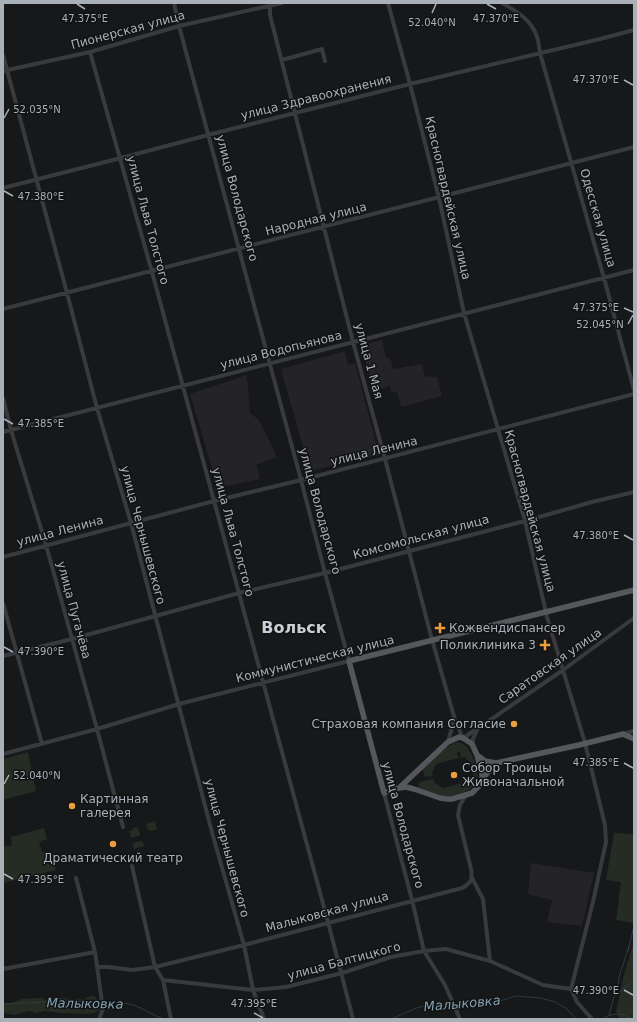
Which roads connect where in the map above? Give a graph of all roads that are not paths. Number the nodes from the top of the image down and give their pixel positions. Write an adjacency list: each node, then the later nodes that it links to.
1 (174, 3): 6 (street, улица Володарского)
2 (282, 3): 5 (street, Пионерская улица)
3 (388, 3): 14 (street, Красногвардейская улица)
4 (502, 3): 9 (street, Одесская улица)
5 (270, 4): 6 (street, Пионерская улица); 11 (street, улица 1 Мая)
6 (179, 26): 8 (street, Пионерская улица); 16 (street, улица Володарского)
7 (634, 30): 9 (street, улица Здравоохранения)
8 (90, 52): 13 (street, Пионерская улица); 18 (street, улица Льва Толстого)
9 (540, 53): 14 (street, улица Здравоохранения); 19 (street, Одесская улица)
10 (3, 55): 13 (street, улица Чернышевского)
11 (282, 60): 12 (street); 15 (street, улица 1 Мая)
12 (325, 61)
13 (5, 71): 20 (street, улица Чернышевского)
14 (410, 84): 15 (street, улица Здравоохранения); 22 (street, Красногвардейская улица)
15 (294, 113): 16 (street, улица Здравоохранения); 23 (street, улица 1 Мая)
16 (208, 135): 18 (street, улица Здравоохранения); 24 (street, улица Володарского)
17 (634, 147): 19 (street, Народная улица)
18 (121, 158): 20 (street, улица Здравоохранения); 26 (street, улица Льва Толстого)
19 (572, 164): 22 (street, Народная улица); 27 (street, Одесская улица)
20 (36, 179): 21 (street, улица Здравоохранения); 28 (street, улица Чернышевского)
21 (3, 188)
22 (439, 198): 23 (street, Народная улица); 30 (street, Красногвардейская улица)
23 (324, 227): 24 (street, Народная улица); 31 (street, улица 1 Мая)
24 (239, 249): 26 (street, Народная улица); 32 (street, улица Володарского)
25 (634, 270): 27 (street, улица Водопьянова)
26 (152, 272): 28 (street, Народная улица); 33 (street, улица Льва Толстого)
27 (604, 278): 30 (street, улица Водопьянова); 34 (street, Одесская улица)
28 (67, 293): 29 (street, Народная улица); 37 (street, улица Чернышевского)
29 (3, 309)
30 (464, 313): 31 (street, улица Водопьянова); 39 (street, Красногвардейская улица)
31 (353, 342): 32 (street, улица Водопьянова); 41 (street, улица 1 Мая)
32 (269, 364): 33 (street, улица Водопьянова); 42 (street, улица Володарского)
33 (183, 386): 37 (street, улица Водопьянова); 44 (street, улица Льва Толстого)
34 (634, 390)
35 (634, 394): 39 (street, улица Ленина)
36 (3, 398): 38 (street, улица Пугачёва)
37 (97, 408): 38 (street, улица Водопьянова); 46 (street, улица Чернышевского)
38 (11, 430): 40 (street, улица Водопьянова); 47 (street, улица Пугачёва)
39 (498, 430): 41 (street, улица Ленина); 45 (street, Красногвардейская улица)
40 (3, 432)
41 (385, 459): 42 (street, улица Ленина); 48 (street, улица 1 Мая)
42 (301, 480): 44 (street, улица Ленина); 50 (street, улица Володарского)
43 (634, 492): 45 (street, Комсомольская улица)
44 (214, 501): 46 (street, улица Ленина); 52 (street, улица Льва Толстого)
45 (525, 521): 48 (street, Комсомольская улица); 54 (street, Красногвардейская улица)
46 (131, 523): 47 (street, улица Ленина); 55 (street, улица Чернышевского)
47 (46, 545): 49 (street, улица Ленина); 57 (street, улица Пугачёва)
48 (408, 551): 50 (street, Комсомольская улица); 58 (street, улица 1 Мая)
49 (3, 557)
50 (325, 573): 52 (street, Комсомольская улица); 61 (street, улица Володарского)
51 (634, 590): 54 (main road, Коммунистическая улица)
52 (239, 593): 55 (street, Комсомольская улица); 63 (street, улица Льва Толстого)
53 (3, 603): 59 (street)
54 (546, 611): 58 (main road, Коммунистическая улица); 62 (street, Красногвардейская улица)
55 (155, 616): 57 (street, Комсомольская улица); 64 (street, улица Чернышевского)
56 (634, 618): 62 (street, Саратовская улица)
57 (72, 639): 59 (street, Комсомольская улица); 66 (street, улица Пугачёва)
58 (432, 640): 61 (main road, Коммунистическая улица); 65 (street, улица 1 Мая)
59 (16, 653): 60 (street, Комсомольская улица); 74 (street)
60 (3, 656)
61 (349, 661): 63 (street, Коммунистическая улица); 83 (main road, улица Володарского)
62 (563, 670): 67 (street, Саратовская улица); 73 (street, Красногвардейская улица)
63 (264, 683): 64 (street, Коммунистическая улица); 90 (street, улица Льва Толстого)
64 (179, 704): 66 (street, Коммунистическая улица); 91 (street, улица Чернышевского)
65 (455, 720): 70 (street, улица 1 Мая); 72 (street)
66 (97, 729): 74 (street, Коммунистическая улица); 85 (street, улица Пугачёва)
67 (477, 729): 70 (street, Саратовская улица); 75 (street)
68 (634, 731): 69 (street)
69 (623, 734): 71 (main road); 73 (main road)
70 (463, 738): 72 (main road); 75 (main road)
71 (634, 739)
72 (448, 742): 79 (main road)
73 (585, 743): 78 (main road); 100 (street, Красногвардейская улица)
74 (42, 744): 76 (street, Коммунистическая улица)
75 (472, 744): 77 (main road)
76 (3, 754)
77 (477, 755): 78 (main road); 80 (main road)
78 (496, 763): 80 (main road)
79 (412, 776): 81 (main road); 82 (main road)
80 (482, 780): 84 (main road)
81 (399, 788): 82 (main road); 83 (main road)
82 (414, 789): 84 (main road)
83 (384, 793): 89 (street, улица Володарского)
84 (466, 795): 88 (street)
85 (123, 827)
86 (132, 866): 96 (street)
87 (76, 878): 93 (street)
88 (472, 878): 89 (street, Малыковская улица); 94 (street)
89 (412, 900): 90 (street, Малыковская улица); 92 (street, улица Володарского)
90 (328, 922): 91 (street, Малыковская улица); 98 (street, улица Льва Толстого)
91 (244, 945): 96 (street, Малыковская улица); 101 (street, улица Чернышевского)
92 (424, 951): 94 (street, улица Балтицкого); 98 (street, улица Балтицкого); 107 (street, улица Володарского)
93 (95, 952): 95 (street); 97 (street)
94 (490, 961): 100 (street, улица Балтицкого)
95 (97, 967): 96 (street, Малыковская улица); 103 (street)
96 (155, 968): 99 (street)
97 (3, 969)
98 (342, 973): 101 (street, улица Балтицкого); 106 (street, улица Льва Толстого)
99 (163, 980): 101 (street, улица Балтицкого); 104 (street)
100 (571, 988): 102 (street)
101 (253, 990): 105 (street, улица Чернышевского)
102 (592, 1018)
103 (99, 1019)
104 (171, 1019)
105 (264, 1019)
106 (354, 1019)
107 (460, 1019)

